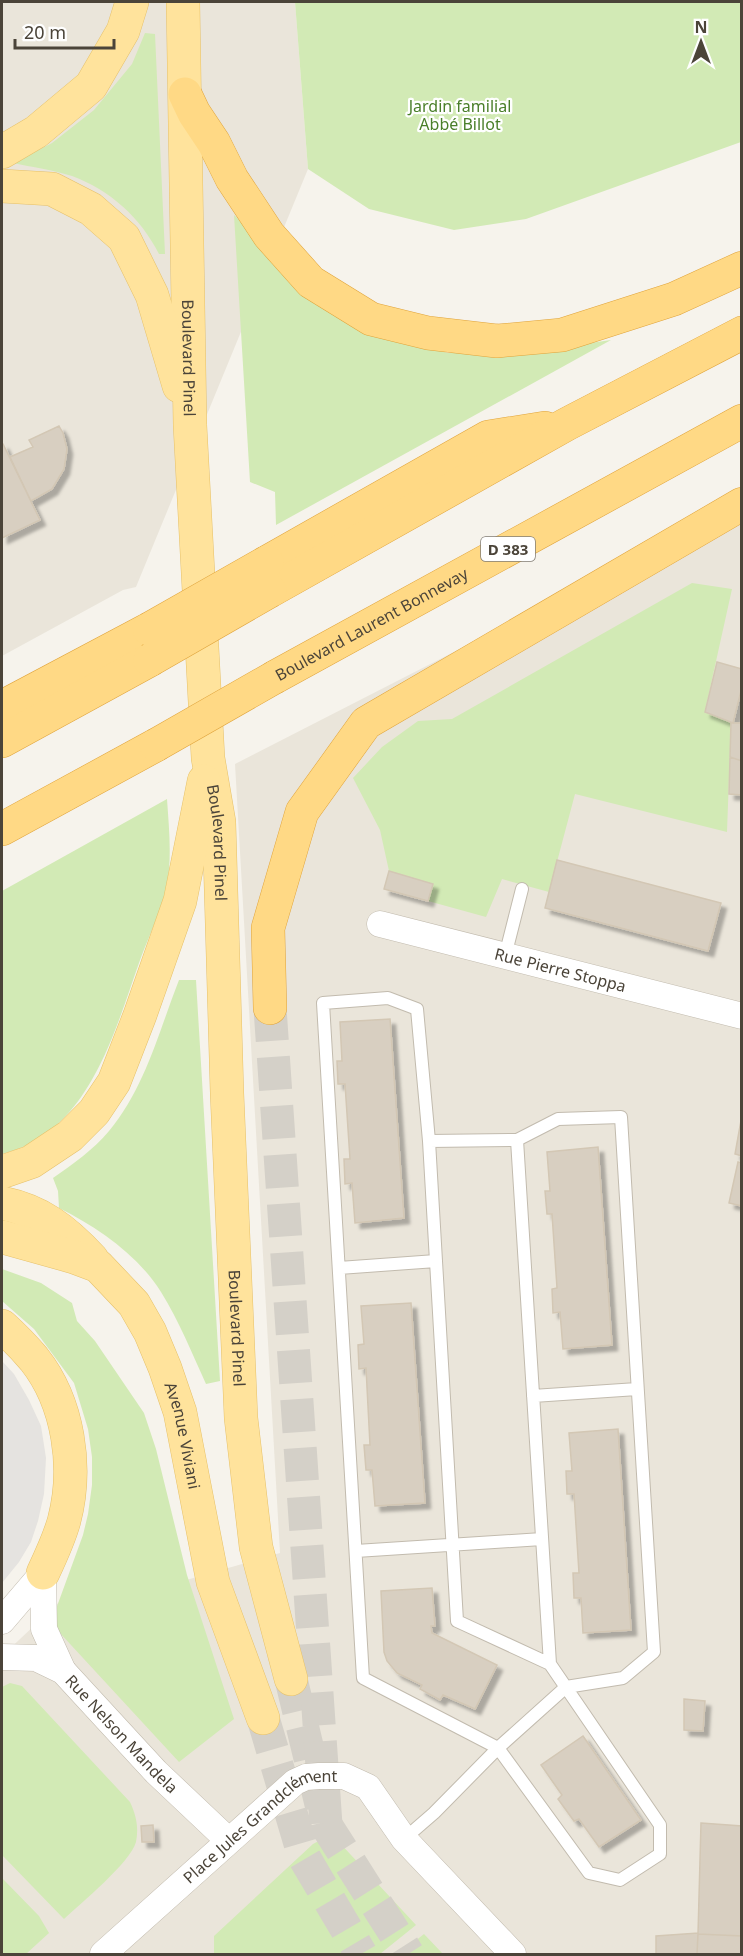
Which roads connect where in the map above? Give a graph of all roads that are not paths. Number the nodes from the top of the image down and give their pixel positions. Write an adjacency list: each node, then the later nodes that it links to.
1 (132, 2): 4 (main road)
2 (183, 2): 3 (main road, Boulevard Pinel)
3 (185, 94): 6 (highway); 9 (main road, Boulevard Pinel)
4 (2, 152)
5 (2, 186): 9 (main road)
6 (741, 268)
7 (741, 333): 11 (highway, bridge)
8 (741, 421): 17 (highway, Boulevard Laurent Bonnevay / D 383, bridge)
9 (190, 425): 16 (main road, Boulevard Pinel)
10 (741, 504): 21 (highway)
11 (150, 644): 12 (highway); 15 (highway)
12 (60, 676): 13 (highway); 14 (highway)
13 (2, 699)
14 (2, 707)
15 (2, 741)
16 (208, 758): 25 (main road); 42 (main road, Boulevard Pinel)
17 (2, 830)
18 (522, 889): 20 (lane)
19 (380, 924): 20 (street, Rue Pierre Stoppa)
20 (505, 956): 22 (street, Rue Pierre Stoppa)
21 (270, 1008)
22 (741, 1016)
23 (517, 1140): 24 (lane); 32 (lane); 33 (lane)
24 (429, 1141): 28 (lane); 30 (lane)
25 (2, 1172)
26 (2, 1203): 29 (main road)
27 (2, 1237): 29 (main road, Avenue Viviani)
28 (436, 1261): 30 (lane); 35 (lane)
29 (98, 1266): 44 (main road, Avenue Viviani)
30 (339, 1268): 36 (lane)
31 (2, 1326): 37 (main road)
32 (638, 1389): 33 (lane); 43 (lane)
33 (533, 1396): 34 (lane)
34 (542, 1539): 35 (lane); 40 (lane)
35 (453, 1545): 36 (lane); 40 (lane)
36 (356, 1551): 45 (lane)
37 (43, 1573): 38 (street); 41 (street)
38 (2, 1621)
39 (2, 1657): 41 (street, Rue Nelson Mandela)
40 (550, 1664): 43 (lane)
41 (63, 1671): 47 (street, Rue Nelson Mandela)
42 (291, 1679)
43 (566, 1687): 45 (lane); 45 (lane)
44 (263, 1718)
45 (498, 1749): 46 (lane)
46 (404, 1839): 47 (street, Place Jules Grandclément); 49 (street, Place Jules Grandclément)
47 (228, 1840): 48 (street, Place Jules Grandclément)
48 (103, 1954)
49 (513, 1954)

